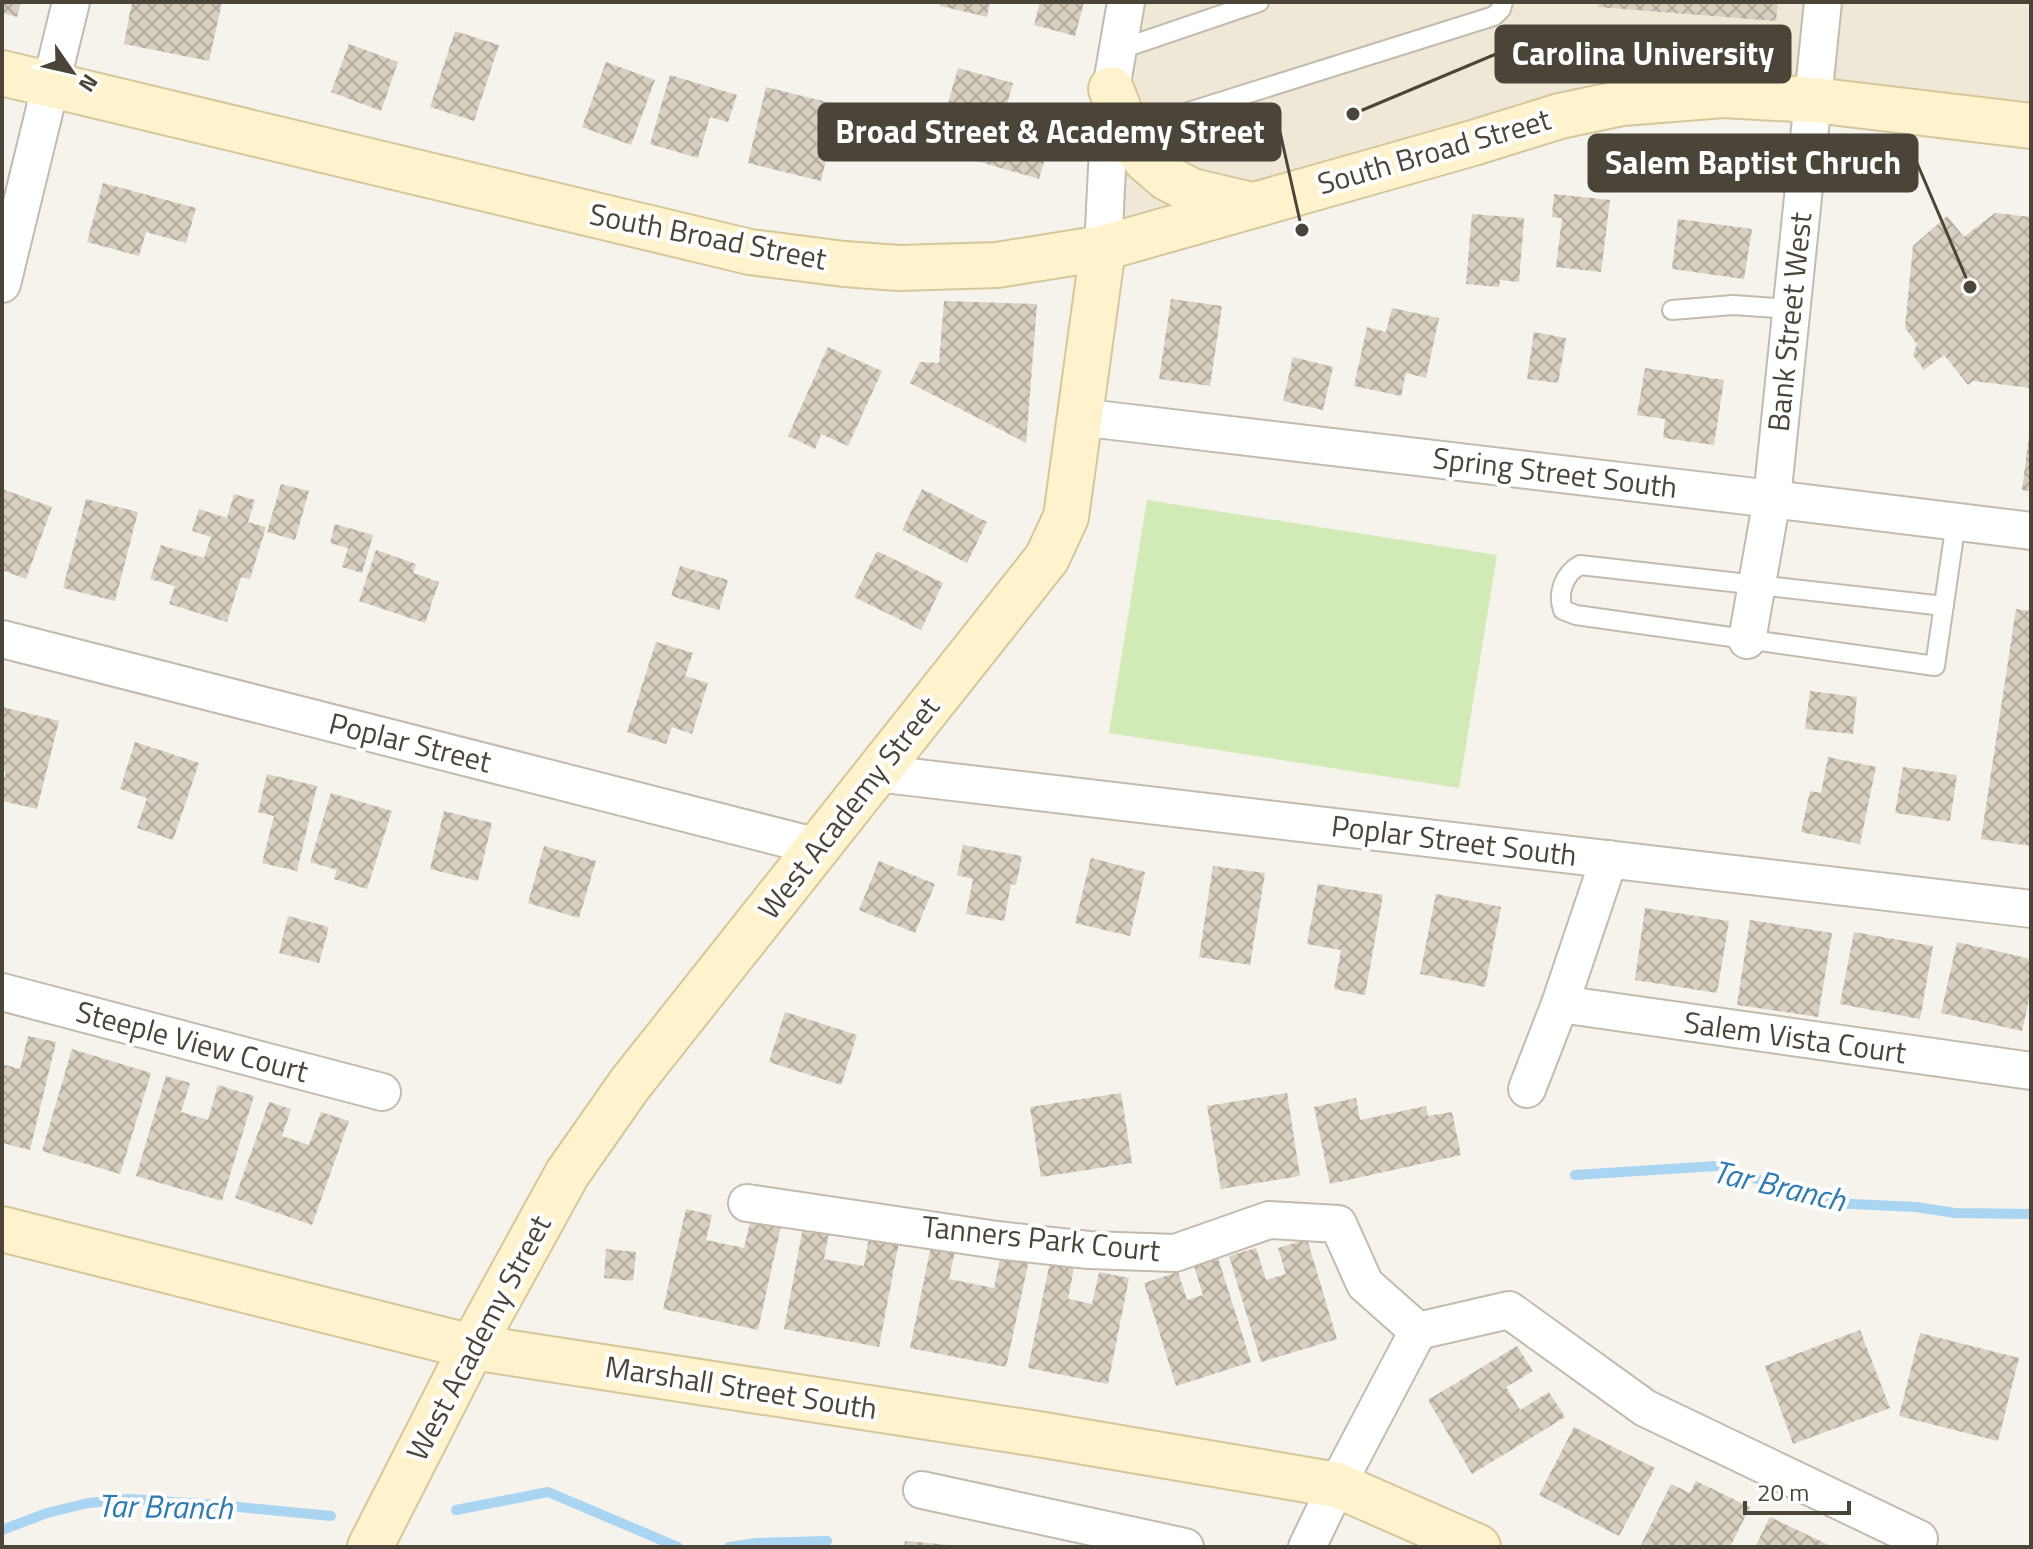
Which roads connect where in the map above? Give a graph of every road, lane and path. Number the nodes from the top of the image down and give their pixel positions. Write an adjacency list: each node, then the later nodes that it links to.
1 (71, 2): 8 (street)
2 (1126, 2): 6 (street)
3 (1259, 2): 6 (lane)
4 (1503, 2): 11 (lane)
5 (1823, 2): 9 (street, Bank Street West)
6 (1115, 69): 11 (street)
7 (2, 73): 8 (street, South Broad Street)
8 (52, 85): 13 (street, South Broad Street); 14 (street)
9 (1814, 100): 10 (street, South Broad Street); 12 (street, South Broad Street); 15 (street, Bank Street West)
10 (2031, 126)
11 (1119, 133): 12 (street); 13 (street, West Academy Street)
12 (1249, 205): 13 (street, South Broad Street)
13 (1103, 248): 17 (street, West Academy Street)
14 (2, 284)
15 (1792, 309): 16 (lane); 18 (street, Bank Street West)
16 (1672, 310)
17 (1079, 417): 18 (street, Spring Street South); 25 (street, West Academy Street)
18 (1772, 499): 19 (street, Spring Street South); 21 (street, Bank Street West)
19 (1956, 522): 20 (street, Spring Street South); 22 (lane)
20 (2031, 531)
21 (1756, 586): 22 (lane); 24 (street, Bank Street West); 24 (lane)
22 (1944, 606): 24 (lane)
23 (2, 639): 26 (street, Poplar Street)
24 (1747, 640)
25 (876, 773): 26 (street, West Academy Street); 27 (street, Poplar Street South)
26 (818, 847): 37 (street, West Academy Street)
27 (1609, 859): 28 (street, Poplar Street South); 30 (street)
28 (2031, 909)
29 (2, 992): 33 (street, Steeple View Court)
30 (1560, 1004): 31 (street, Salem Vista Court); 32 (street)
31 (2031, 1071)
32 (1527, 1089)
33 (382, 1092)
34 (747, 1203): 36 (street, Tanners Park Court)
35 (2, 1229): 37 (street, Marshall Street South)
36 (1418, 1331): 38 (street); 40 (street)
37 (472, 1347): 38 (street, Marshall Street South); 41 (street, West Academy Street)
38 (1337, 1485): 43 (street); 44 (street, Marshall Street South)
39 (922, 1490): 42 (street)
40 (1919, 1539)
41 (370, 1547)
42 (1185, 1547)
43 (1307, 1547)
44 (1478, 1547)

